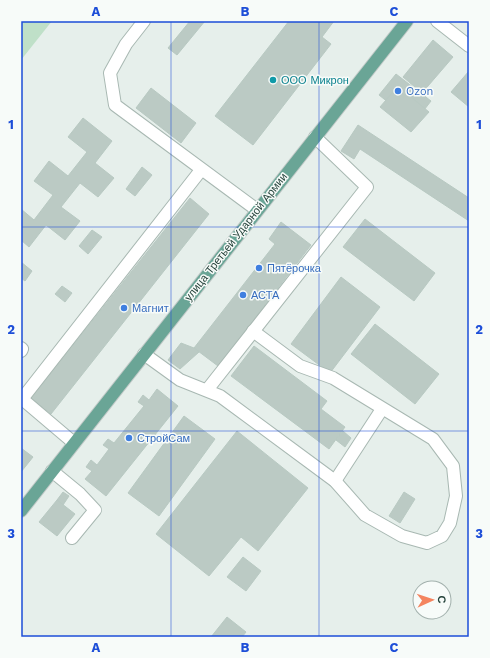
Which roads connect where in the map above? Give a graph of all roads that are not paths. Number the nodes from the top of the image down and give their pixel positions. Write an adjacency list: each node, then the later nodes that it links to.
1 (144, 21): 6 (street)
2 (407, 21): 5 (main road, улица Третьей Ударной Армии)
3 (437, 21): 4 (street)
4 (469, 46)
5 (315, 137): 7 (main road, улица Третьей Ударной Армии); 8 (street)
6 (201, 170): 7 (street); 13 (street)
7 (257, 210): 11 (main road, улица Третьей Ударной Армии)
8 (253, 331): 12 (street); 14 (street)
9 (21, 348): 10 (street)
10 (21, 351)
11 (144, 354): 12 (street); 15 (main road, улица Третьей Ударной Армии)
12 (207, 390): 17 (street)
13 (21, 398): 15 (street)
14 (382, 409): 17 (street); 17 (street)
15 (74, 443): 16 (main road, улица Третьей Ударной Армии)
16 (52, 471): 18 (main road, улица Третьей Ударной Армии); 19 (street)
17 (335, 481)
18 (21, 511)
19 (72, 538)

